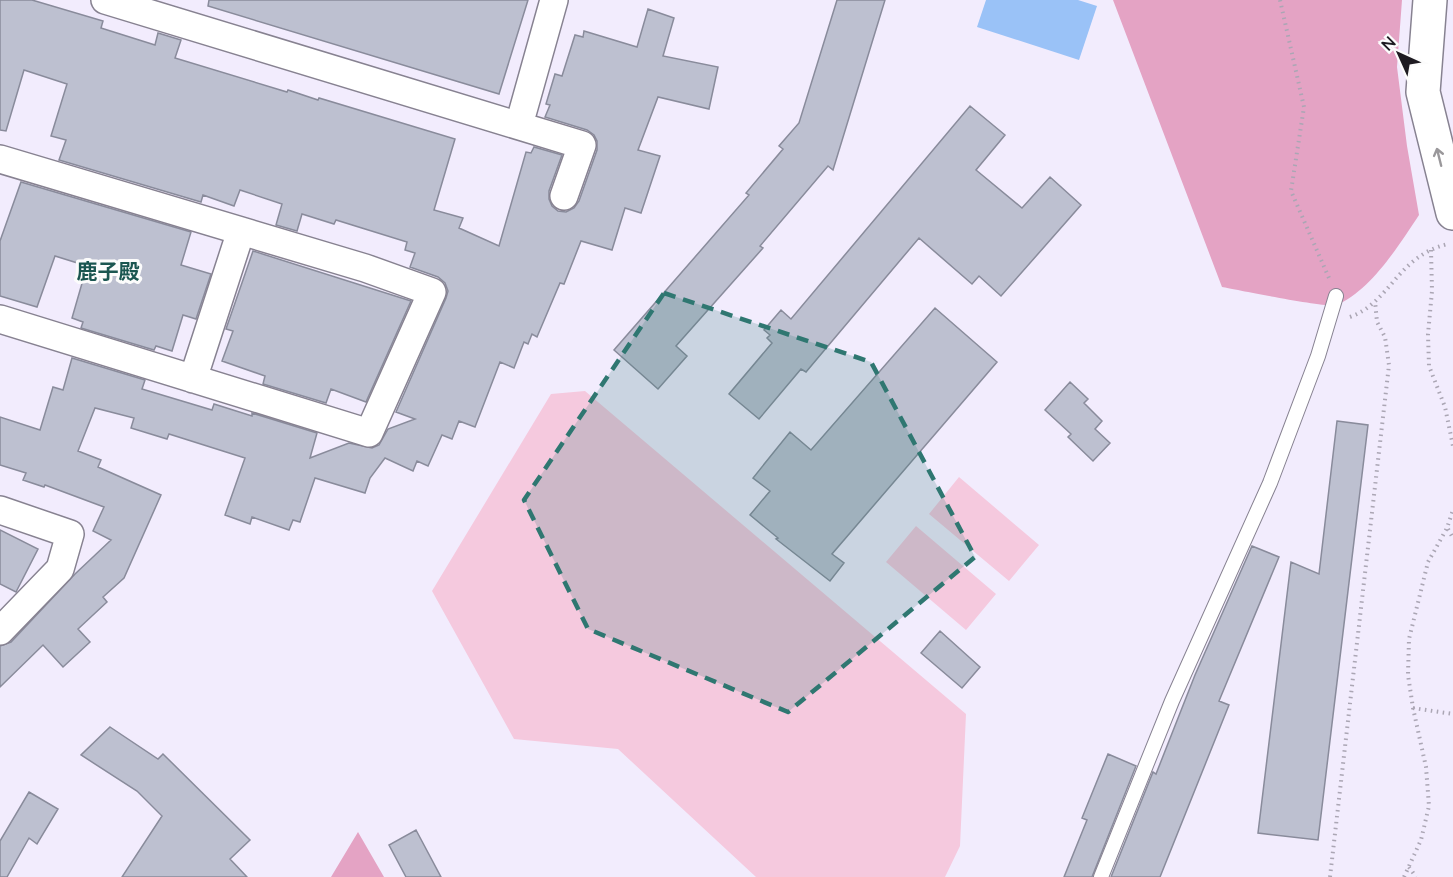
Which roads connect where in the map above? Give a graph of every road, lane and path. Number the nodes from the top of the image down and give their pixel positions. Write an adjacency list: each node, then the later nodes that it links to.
1 (105, 0): 5 (street)
2 (554, 0): 5 (street)
3 (1280, 0): 12 (path)
4 (1430, 0): 8 (street, one-way to 4)
5 (519, 125): 7 (street)
6 (0, 159): 9 (street)
7 (564, 196)
8 (1453, 213)
9 (241, 231): 15 (street); 15 (street)
10 (1453, 243): 11 (path)
11 (1431, 250): 13 (path); 16 (path)
12 (1336, 296): 13 (path); 25 (lane)
13 (1375, 301): 26 (path)
14 (0, 319): 15 (street)
15 (194, 379)
16 (1453, 446)
17 (0, 510): 21 (street)
18 (1453, 510): 19 (path)
19 (1447, 528): 20 (path); 22 (path)
20 (1453, 538)
21 (0, 631)
22 (1413, 708): 23 (path); 24 (path)
23 (1453, 714)
24 (1409, 867): 27 (path); 28 (path)
25 (1101, 877)
26 (1330, 877)
27 (1404, 877)
28 (1416, 877)

